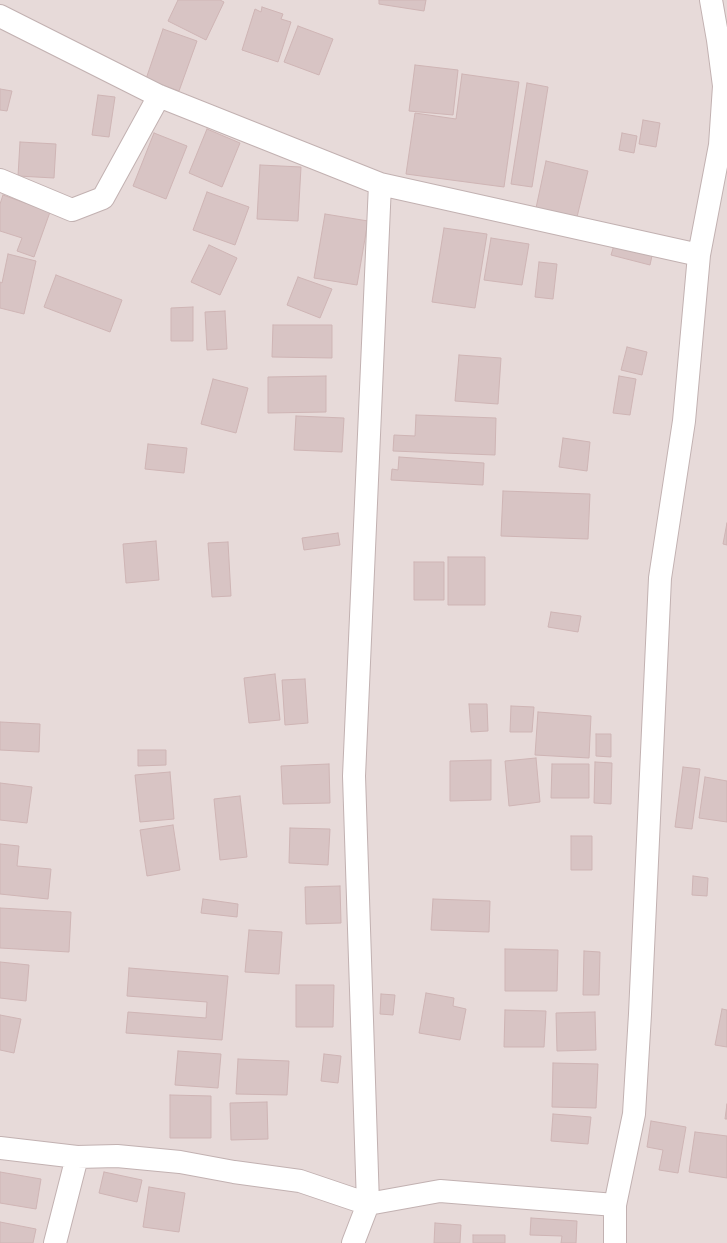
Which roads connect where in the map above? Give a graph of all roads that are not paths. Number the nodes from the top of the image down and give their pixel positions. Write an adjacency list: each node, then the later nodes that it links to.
1 (711, 0): 6 (street)
2 (0, 16): 3 (street)
3 (159, 96): 4 (street); 5 (street)
4 (0, 180)
5 (380, 184): 6 (street); 9 (street)
6 (699, 255): 10 (street)
7 (0, 1148): 8 (street)
8 (77, 1157): 9 (street); 11 (street)
9 (368, 1204): 10 (street); 12 (street)
10 (615, 1205): 13 (street)
11 (55, 1243)
12 (353, 1243)
13 (615, 1243)

